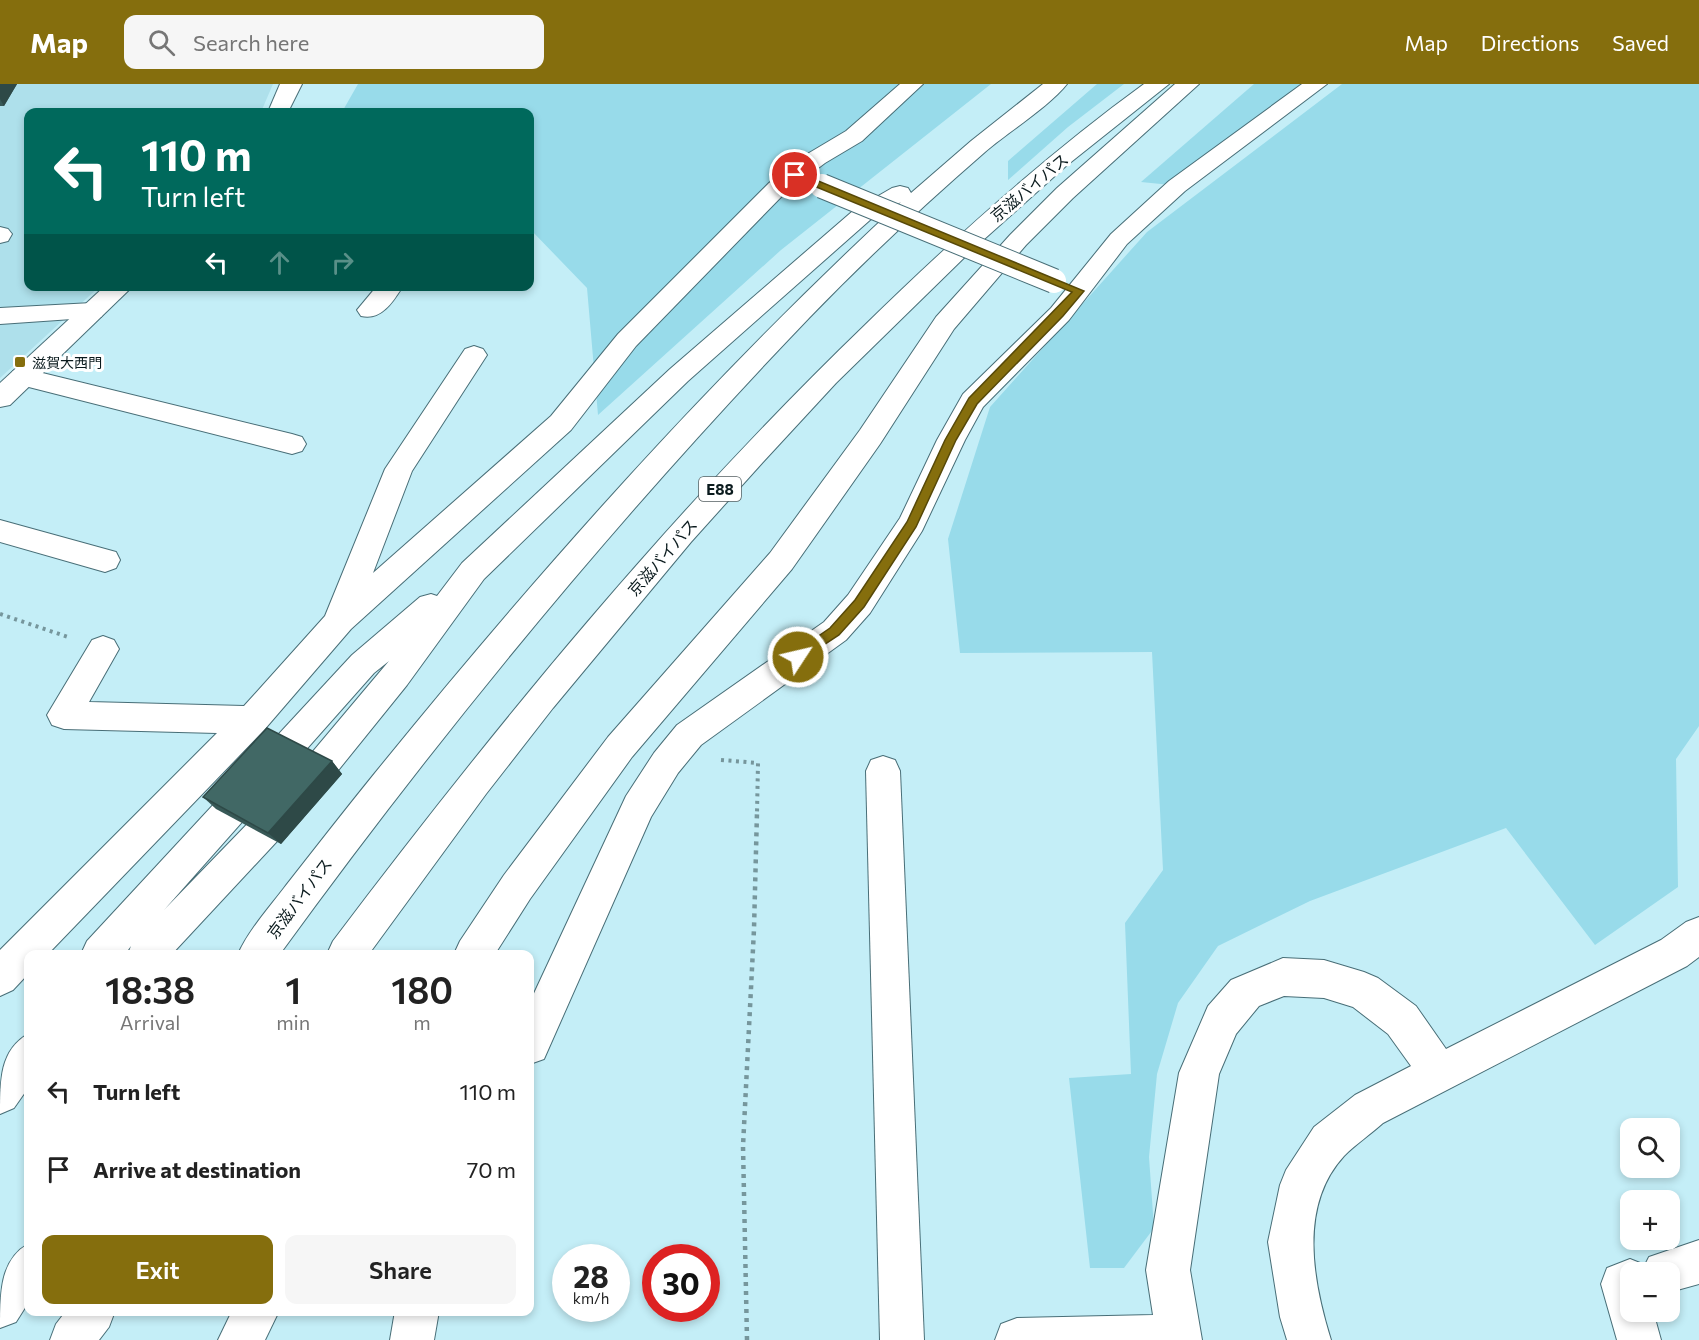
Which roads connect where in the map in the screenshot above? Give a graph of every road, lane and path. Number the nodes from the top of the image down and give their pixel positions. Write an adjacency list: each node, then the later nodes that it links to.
1 (291, 84): 7 (main road)
2 (912, 84): 9 (main road)
3 (1056, 84): 8 (main road, 京滋バイパス)
4 (1158, 84): 35 (main road, 京滋バイパス / E88)
5 (1188, 84): 36 (main road)
6 (1316, 84): 10 (main road)
7 (280, 108)
8 (967, 155): 22 (main road); 34 (main road, 京滋バイパス)
9 (795, 175): 10 (main road, bridge); 24 (main road)
10 (1066, 286): 27 (main road)
11 (115, 291): 14 (main road)
12 (386, 291): 13 (main road)
13 (370, 310)
14 (92, 311): 15 (main road); 17 (main road)
15 (0, 316)
16 (474, 355): 24 (main road)
17 (22, 377): 18 (main road); 19 (main road)
18 (0, 399)
19 (292, 444)
20 (0, 531): 21 (main road)
21 (105, 560)
22 (473, 571): 32 (main road); 33 (main road)
23 (0, 614): 25 (path)
24 (338, 623): 26 (main road)
25 (104, 649): 26 (main road)
26 (252, 720): 31 (main road)
27 (684, 742): 29 (main road); 57 (path)
28 (883, 771): 58 (main road)
29 (602, 886): 38 (main road); 39 (main road)
30 (1699, 935): 41 (main road)
31 (15, 946): 37 (main road)
32 (104, 950)
33 (151, 950)
34 (260, 950)
35 (349, 950)
36 (476, 950)
37 (0, 977)
38 (534, 983)
39 (534, 1036)
40 (24, 1060): 43 (main road)
41 (1439, 1073): 53 (main road); 60 (main road)
42 (24, 1078): 44 (main road)
43 (0, 1094)
44 (0, 1103)
45 (1699, 1262): 46 (main road)
46 (1680, 1267)
47 (24, 1272): 48 (main road)
48 (0, 1306)
49 (89, 1316): 54 (main road)
50 (254, 1316): 55 (main road)
51 (416, 1316): 56 (main road)
52 (1635, 1322): 61 (main road)
53 (1180, 1339): 59 (main road)
54 (72, 1340)
55 (240, 1340)
56 (412, 1340)
57 (747, 1340)
58 (902, 1340)
59 (1017, 1340)
60 (1309, 1340)
61 (1640, 1340)

